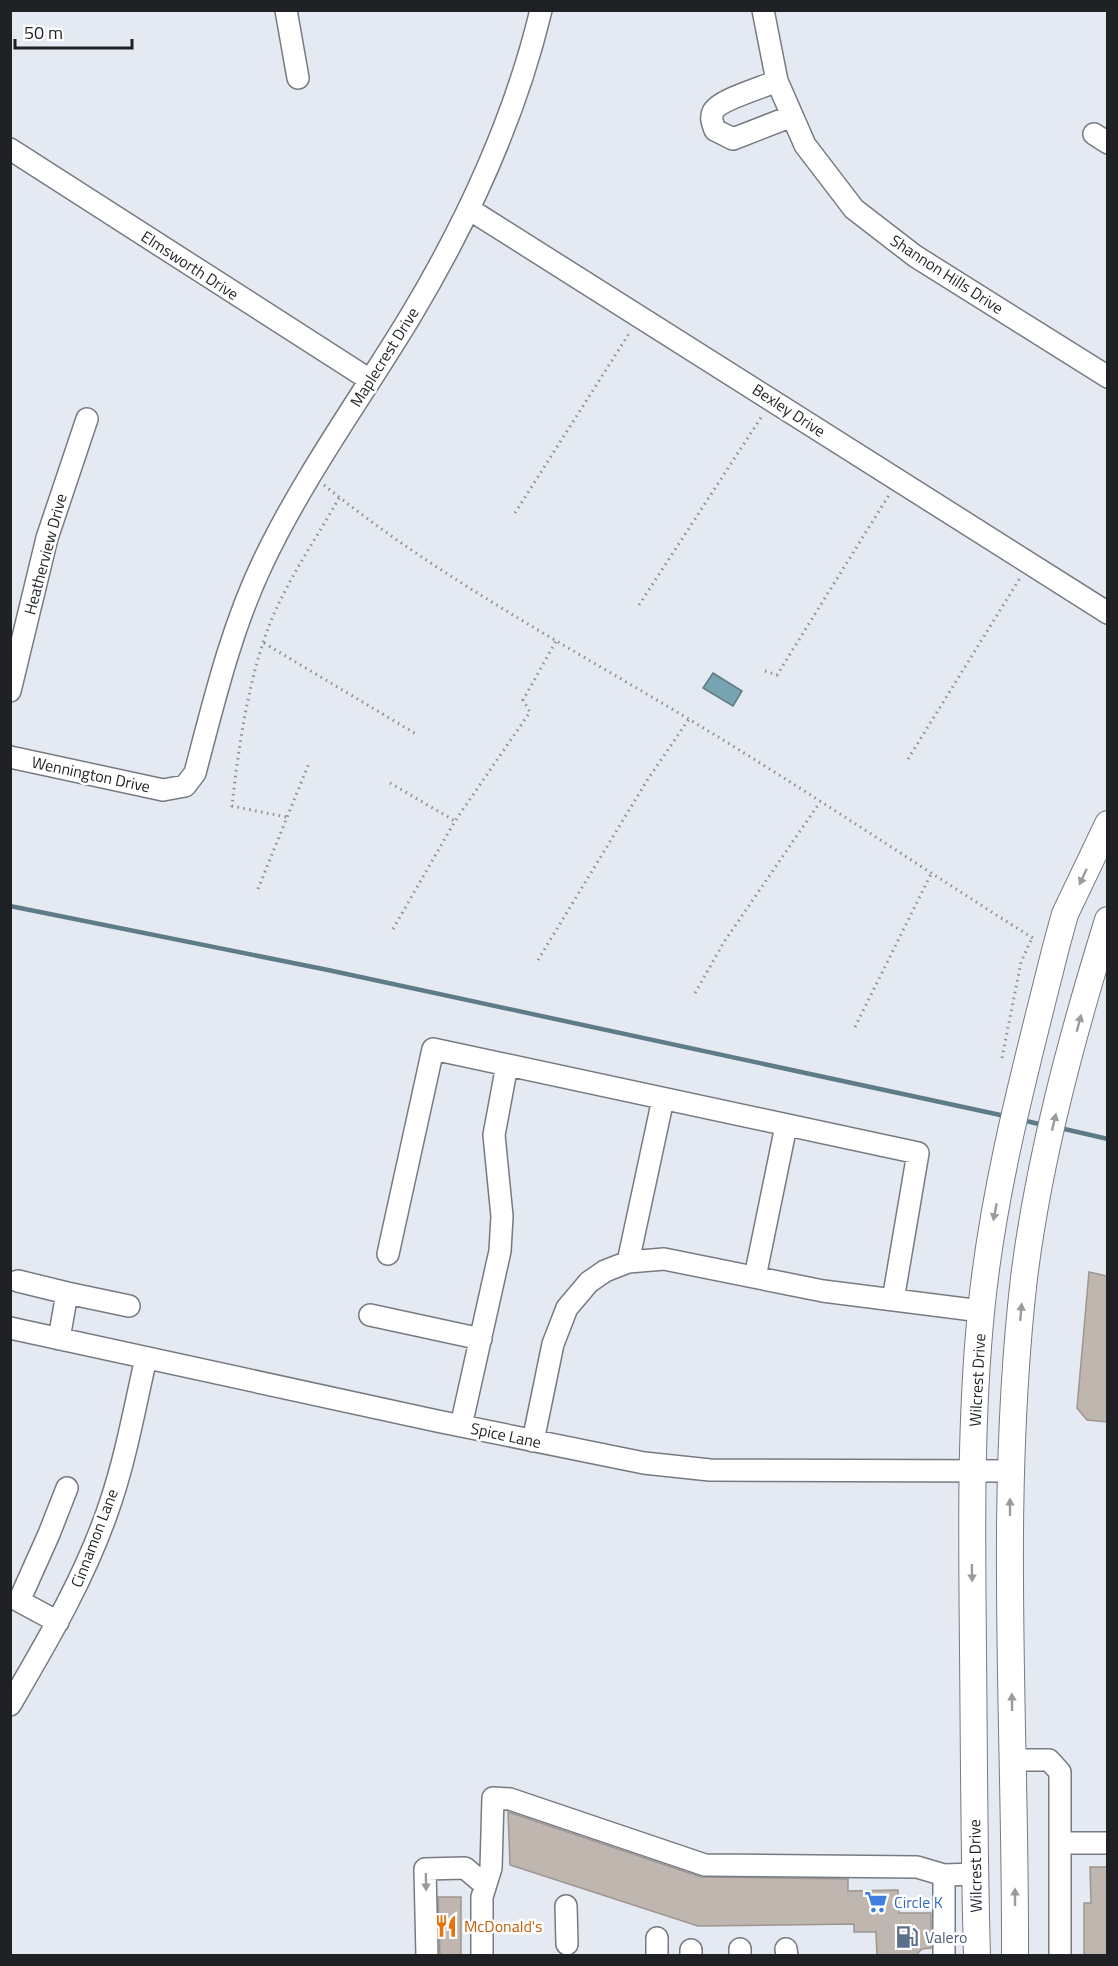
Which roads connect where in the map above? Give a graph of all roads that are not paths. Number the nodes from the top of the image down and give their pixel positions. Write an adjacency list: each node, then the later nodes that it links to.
1 (286, 10): 4 (street)
2 (541, 10): 8 (street, Maplecrest Drive)
3 (763, 10): 5 (street, Shannon Hills Drive)
4 (298, 78)
5 (777, 81): 6 (street, Shannon Hills Drive); 6 (street)
6 (792, 116): 9 (street, Shannon Hills Drive)
7 (10, 149): 10 (street, Elmsworth Drive)
8 (469, 209): 10 (street, Maplecrest Drive); 12 (street, Bexley Drive)
9 (1107, 376)
10 (370, 380): 14 (street, Maplecrest Drive)
11 (87, 419): 13 (street, Heatherview Drive)
12 (1107, 613)
13 (10, 691)
14 (214, 698): 15 (street, Wennington Drive)
15 (10, 757)
16 (1106, 832): 28 (main road, Wilcrest Drive, one-way to 28)
17 (1107, 920): 36 (main road, one-way to 17)
18 (507, 1065): 19 (street); 21 (street); 32 (street)
19 (663, 1099): 20 (street); 22 (street)
20 (786, 1126): 23 (street); 26 (street)
21 (388, 1254)
22 (628, 1262): 23 (street); 35 (street)
23 (755, 1277): 26 (street)
24 (18, 1281): 25 (street)
25 (68, 1293): 27 (street); 31 (street)
26 (893, 1300): 28 (street)
27 (129, 1306)
28 (981, 1311): 37 (main road, Wilcrest Drive)
29 (370, 1315): 32 (street)
30 (10, 1328): 31 (street, Spice Lane)
31 (59, 1339): 33 (street, Spice Lane)
32 (480, 1340): 34 (street)
33 (146, 1358): 34 (street, Spice Lane); 39 (street, Cinnamon Lane)
34 (461, 1426): 35 (street, Spice Lane)
35 (532, 1441): 37 (street, Spice Lane)
36 (1011, 1471): 37 (street, Spice Lane); 41 (main road, one-way to 36)
37 (973, 1472): 42 (main road, Wilcrest Drive, one-way to 42)
38 (67, 1488): 39 (street)
39 (58, 1622): 40 (street, Cinnamon Lane)
40 (10, 1705)
41 (1013, 1760): 42 (main road); 43 (street); 54 (main road, one-way to 41)
42 (974, 1764): 45 (main road, Wilcrest Drive)
43 (1060, 1843): 44 (street); 55 (street)
44 (1107, 1843)
45 (975, 1874): 46 (street); 53 (main road, Wilcrest Drive)
46 (944, 1875): 47 (street); 52 (street)
47 (484, 1885): 50 (street, one-way to 50); 51 (street)
48 (566, 1906): 49 (street)
49 (567, 1944)
50 (427, 1956)
51 (482, 1956)
52 (944, 1956)
53 (977, 1956)
54 (1015, 1956)
55 (1060, 1956)

